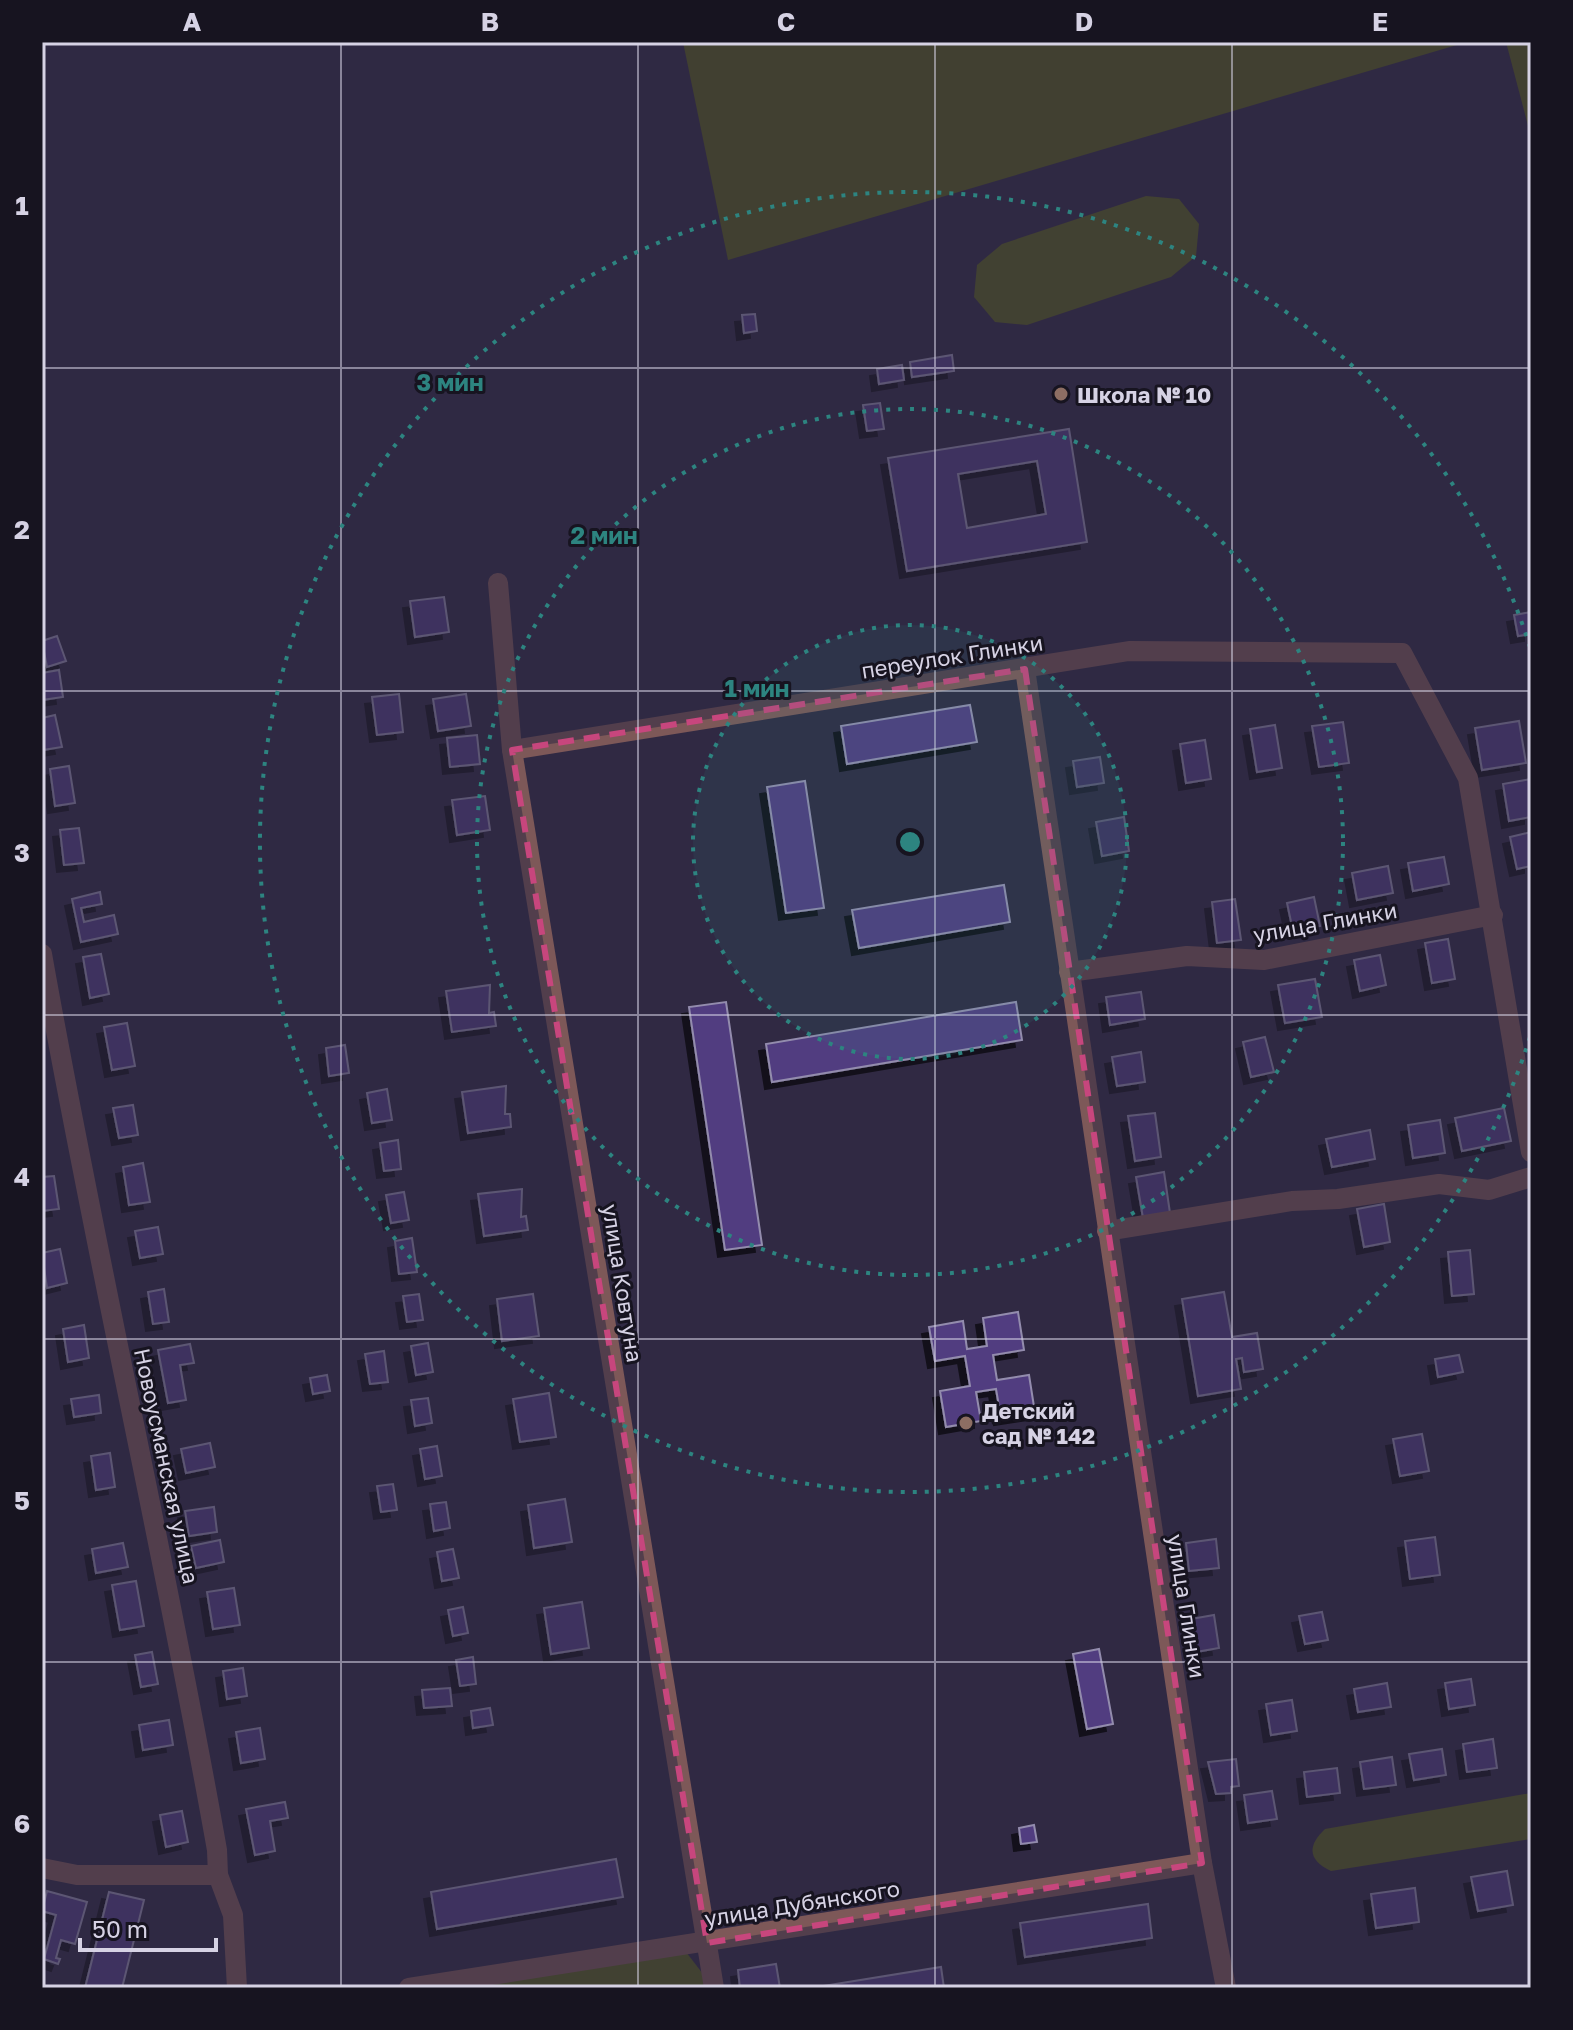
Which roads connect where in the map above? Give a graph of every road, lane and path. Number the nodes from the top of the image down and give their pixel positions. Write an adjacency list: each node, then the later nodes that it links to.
1 (498, 583): 3 (street, улица Ковтуна)
2 (1025, 669): 3 (street, переулок Глинки); 4 (street, переулок Глинки); 6 (street, улица Глинки)
3 (512, 750): 13 (street, улица Ковтуна)
4 (1493, 915): 6 (street, улица Глинки); 7 (street)
5 (42, 954): 12 (street, Новоусманская улица)
6 (1069, 972): 9 (street, улица Глинки)
7 (1531, 1152)
8 (1531, 1177): 9 (street)
9 (1107, 1231): 10 (street, улица Глинки)
10 (1202, 1863): 13 (street, улица Дубянского); 17 (street, улица Глинки)
11 (42, 1868): 12 (street)
12 (218, 1875): 14 (street, Новоусманская улица)
13 (707, 1943): 15 (street, улица Дубянского); 16 (street, улица Ковтуна)
14 (237, 1988)
15 (409, 1988)
16 (714, 1988)
17 (1226, 1988)

